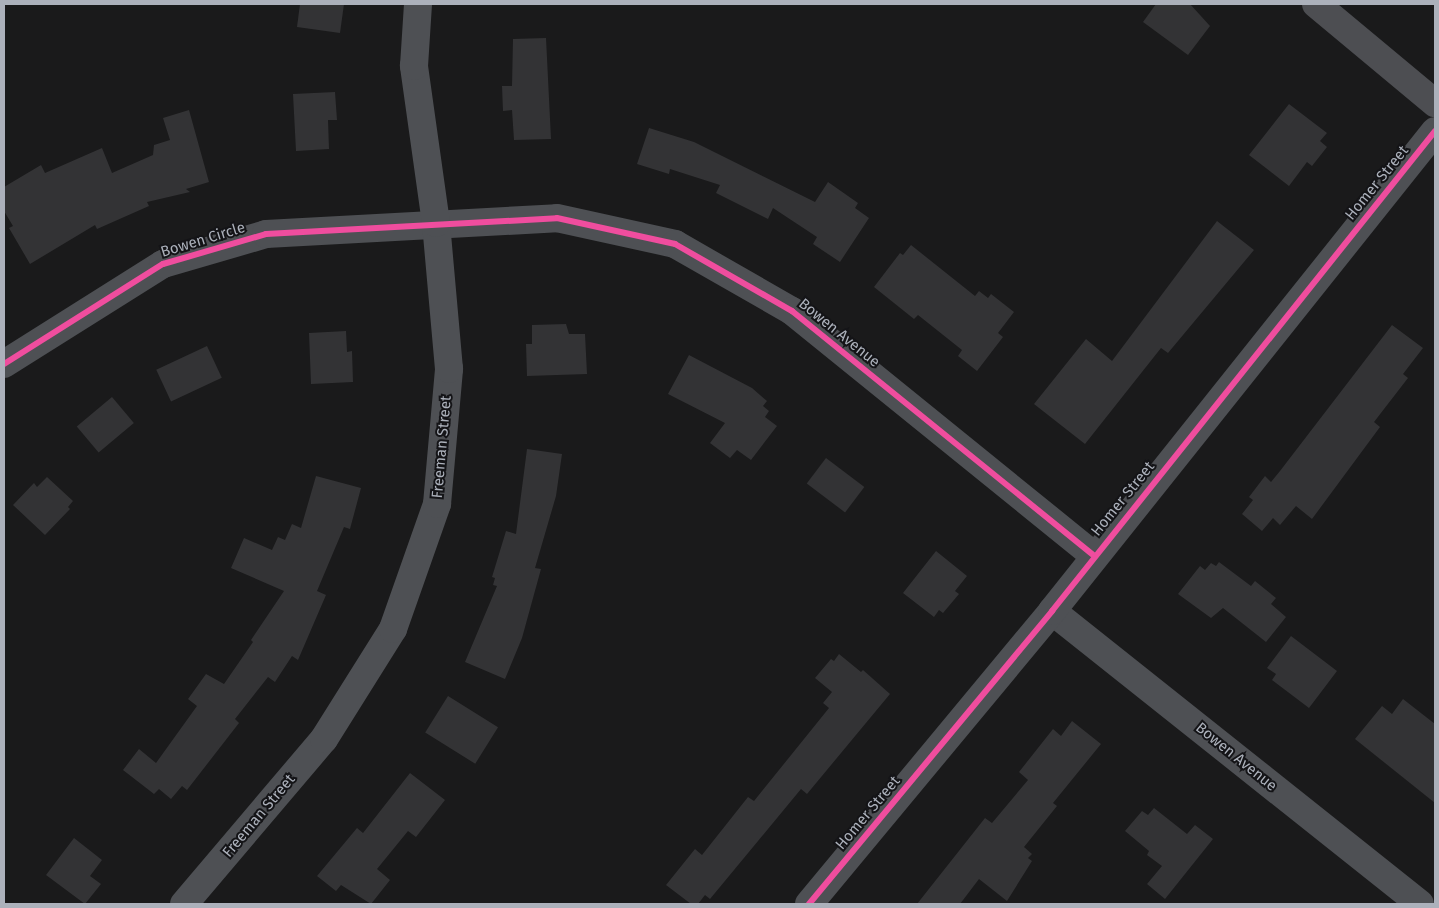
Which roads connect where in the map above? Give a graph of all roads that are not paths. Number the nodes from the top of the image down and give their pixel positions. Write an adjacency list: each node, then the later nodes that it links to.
1 (418, 4): 5 (street, Freeman Street)
2 (1316, 4): 3 (street)
3 (1435, 103)
4 (1435, 131): 7 (street, Homer Street)
5 (436, 223): 6 (street, Bowen Circle); 7 (street, Bowen Avenue); 9 (street, Freeman Street)
6 (4, 364)
7 (1093, 556): 8 (street, Homer Street)
8 (1052, 610): 10 (street, Homer Street); 11 (street, Bowen Avenue)
9 (184, 904)
10 (809, 904)
11 (1420, 904)

